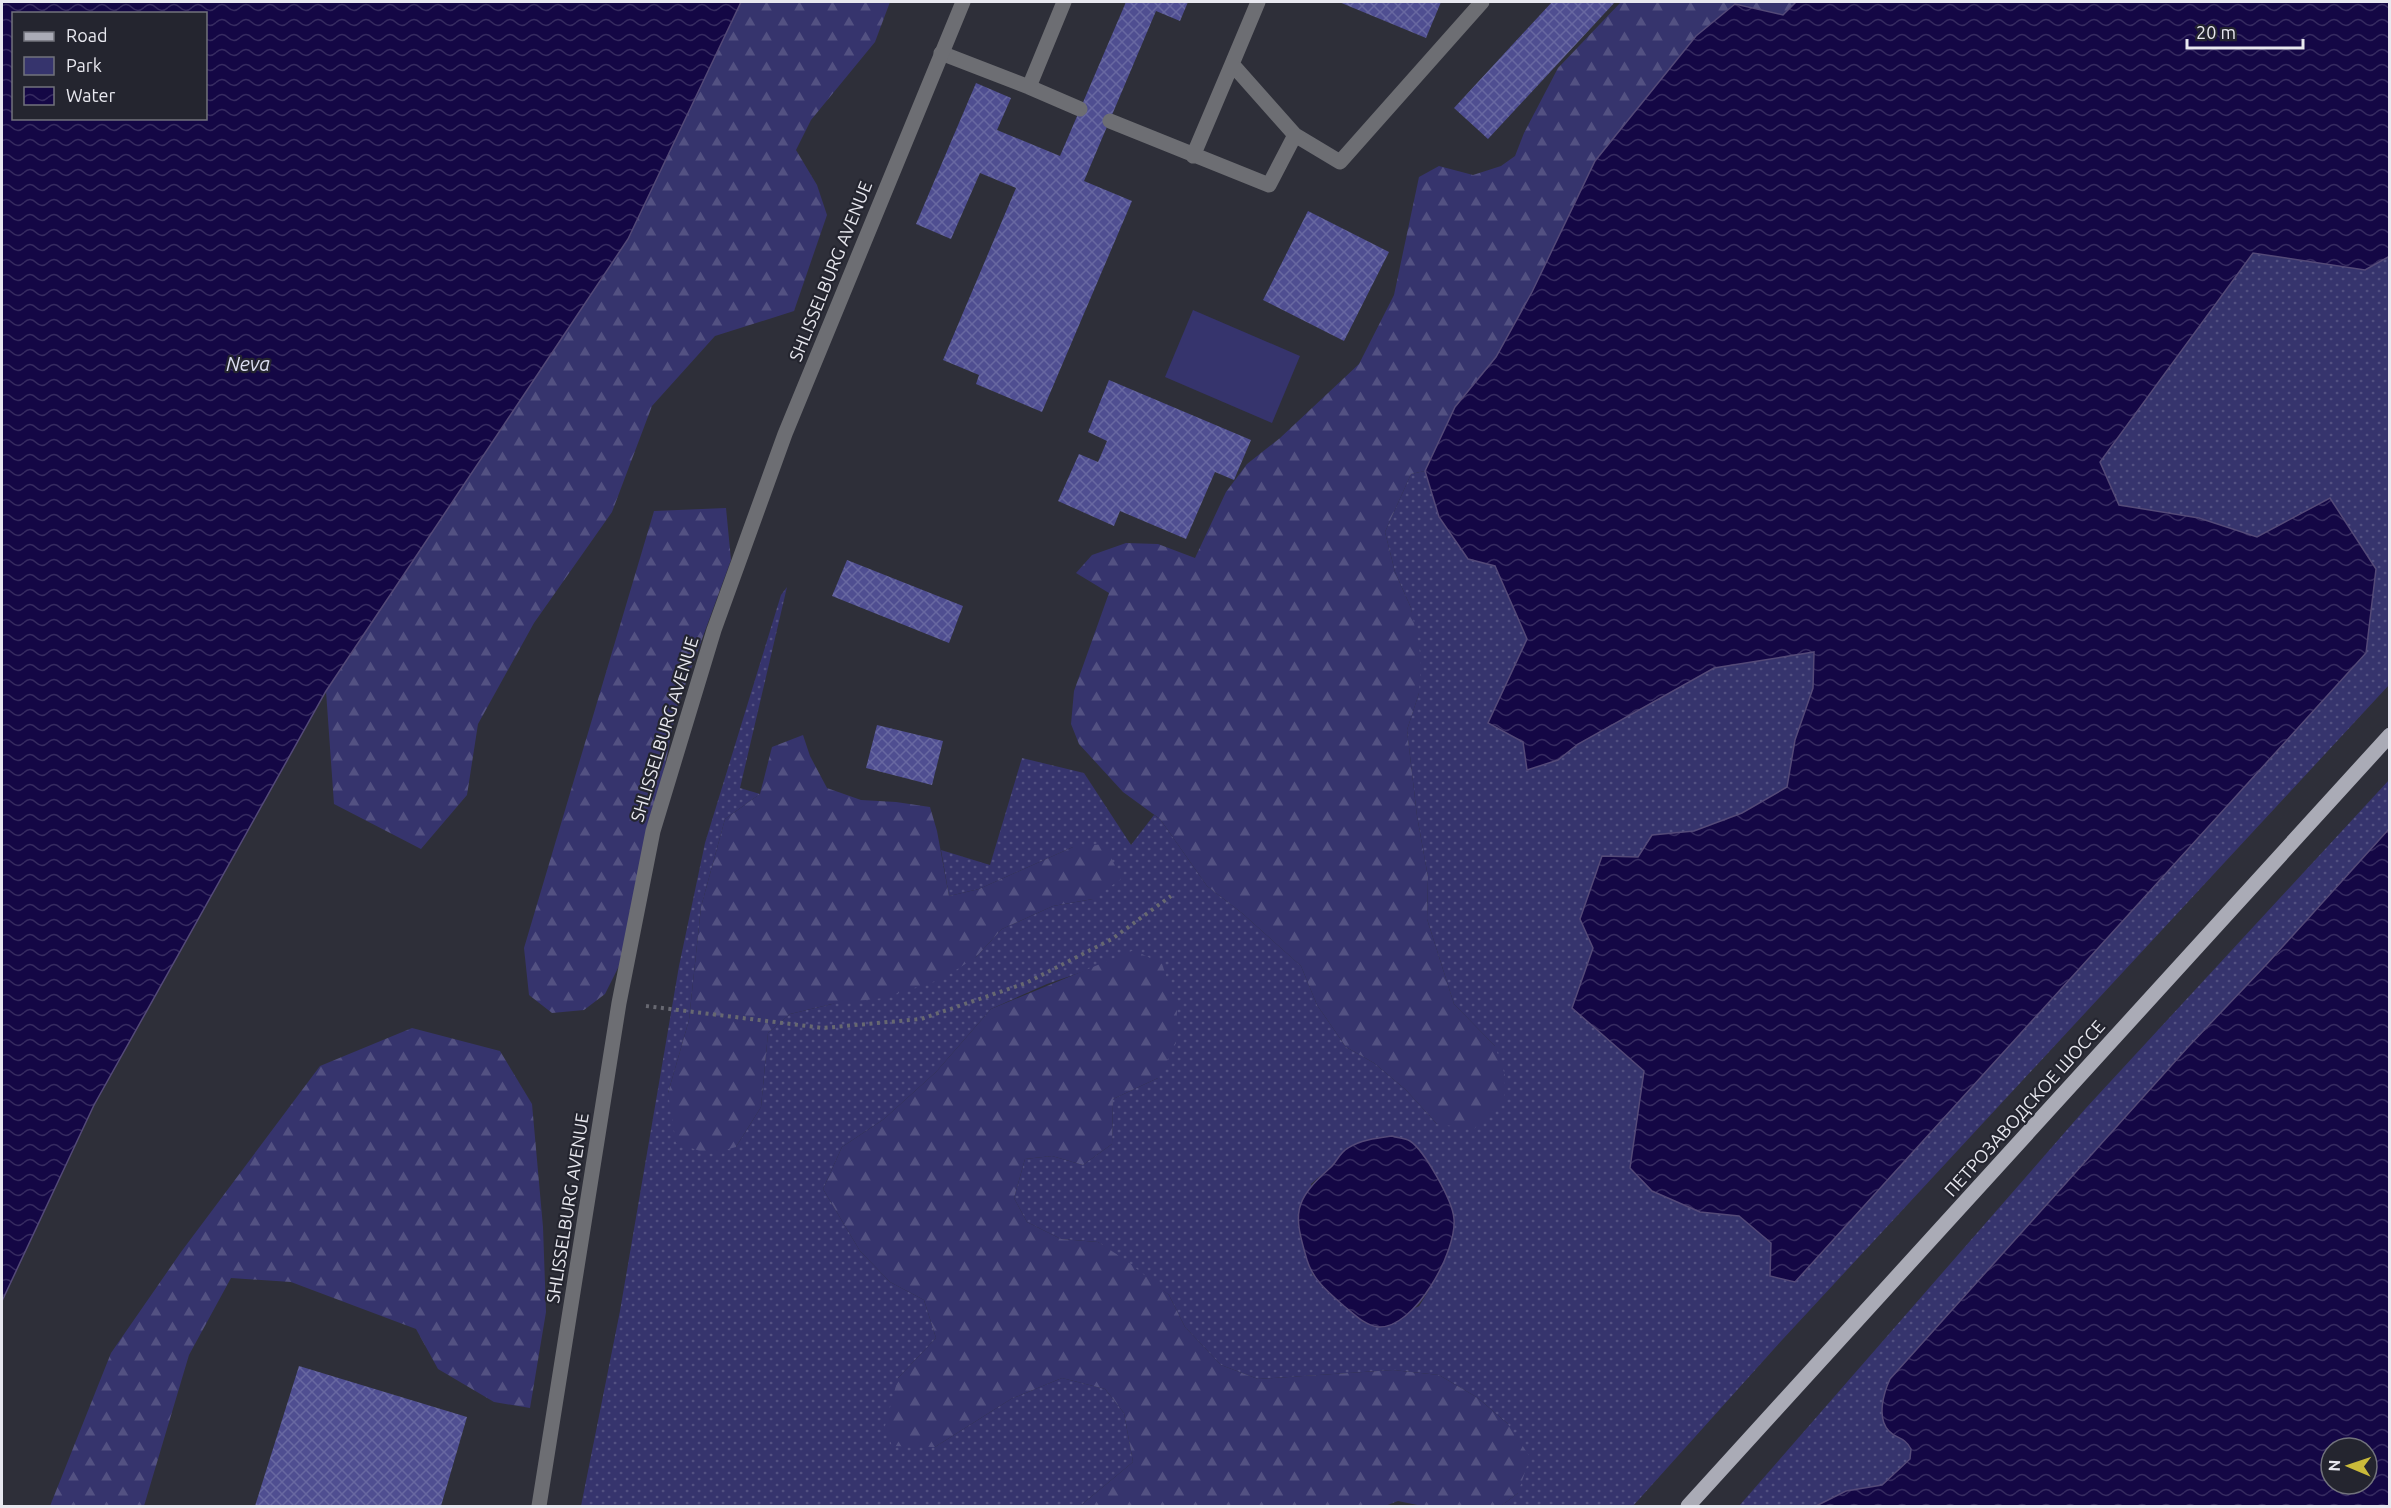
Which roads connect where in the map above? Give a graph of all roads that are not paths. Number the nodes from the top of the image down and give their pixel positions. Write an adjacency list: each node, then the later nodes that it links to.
1 (963, 2): 5 (street, SHLISSELBURG AVENUE)
2 (1064, 2): 7 (street)
3 (1258, 2): 6 (street)
4 (1482, 2): 10 (street)
5 (942, 52): 7 (street); 13 (street, SHLISSELBURG AVENUE)
6 (1232, 64): 10 (street); 11 (street)
7 (1029, 87): 8 (street)
8 (1080, 109)
9 (1110, 121): 11 (street)
10 (1295, 135): 11 (street)
11 (1193, 156)
12 (2390, 735): 14 (main road, ПЕТРОЗАВОДСКОЕ ШОССЕ)
13 (539, 1506)
14 (1688, 1506)

